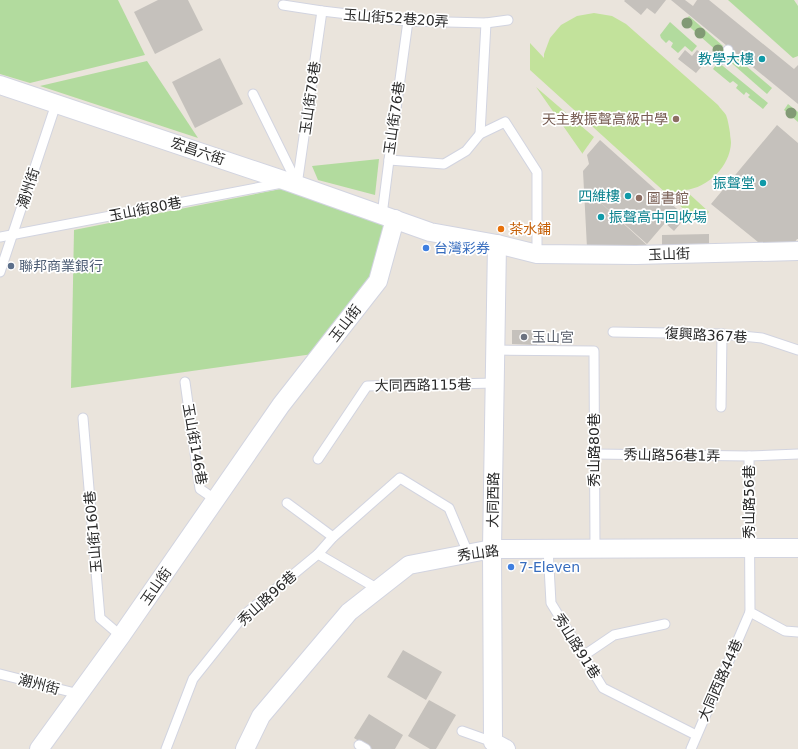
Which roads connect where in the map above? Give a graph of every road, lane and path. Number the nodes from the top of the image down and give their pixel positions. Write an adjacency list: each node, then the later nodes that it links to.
1 (283, 5): 2 (lane, 玉山街52巷20弄)
2 (322, 11): 4 (lane, 玉山街52巷20弄); 13 (lane, 玉山街78巷)
3 (508, 20): 5 (lane, 玉山街52巷20弄)
4 (408, 21): 5 (lane, 玉山街52巷20弄); 12 (lane, 玉山街76巷)
5 (486, 23): 11 (lane)
6 (728, 50): 7 (lane)
7 (720, 60)
8 (0, 85): 10 (street, 宏昌六街)
9 (253, 94): 13 (lane)
10 (56, 104): 13 (street, 宏昌六街); 15 (lane, 潮州街)
11 (480, 134): 12 (lane); 19 (lane)
12 (389, 160): 14 (lane, 玉山街76巷)
13 (293, 183): 14 (street, 宏昌六街); 15 (lane, 玉山街80巷)
14 (389, 217): 17 (street, 玉山街); 33 (street, 玉山街)
15 (12, 235): 16 (lane, 玉山街80巷); 20 (lane, 潮州街)
16 (0, 237)
17 (497, 244): 19 (street, 玉山街); 23 (street, 大同西路)
18 (798, 251): 19 (street, 玉山街)
19 (537, 254)
20 (0, 272)
21 (613, 332): 22 (lane, 復興路367巷)
22 (722, 334): 24 (lane, 復興路367巷); 27 (lane)
23 (495, 350): 26 (street, 大同西路); 29 (lane, 秀山路80巷)
24 (798, 350)
25 (185, 382): 33 (lane, 玉山街146巷)
26 (495, 383): 32 (lane, 大同西路115巷); 36 (street, 大同西路)
27 (722, 407)
28 (83, 418): 47 (lane, 玉山街160巷)
29 (594, 454): 31 (lane, 秀山路56巷1弄); 38 (lane, 秀山路80巷)
30 (798, 454): 31 (lane, 秀山路56巷1弄)
31 (749, 456): 39 (lane, 秀山路56巷)
32 (318, 459)
33 (216, 500): 47 (street, 玉山街)
34 (287, 503): 35 (lane)
35 (332, 537): 41 (lane, 秀山路96巷); 42 (lane, 秀山路96巷)
36 (492, 548): 37 (street, 秀山路); 41 (street, 秀山路); 53 (street, 大同西路)
37 (548, 548): 38 (street, 秀山路); 48 (lane, 秀山路91巷)
38 (595, 548): 39 (street, 秀山路)
39 (750, 548): 40 (street, 秀山路); 44 (lane, 秀山路56巷)
40 (798, 548)
41 (468, 553): 43 (street, 秀山路)
42 (318, 554): 43 (lane); 55 (lane, 秀山路96巷)
43 (378, 589): 56 (street, 秀山路)
44 (750, 612): 46 (lane); 52 (lane, 大同西路44巷)
45 (664, 624): 48 (lane)
46 (798, 632)
47 (121, 636): 50 (street, 玉山街)
48 (583, 656): 52 (lane, 秀山路91巷)
49 (0, 674): 50 (lane, 潮州街)
50 (79, 694): 54 (street, 玉山街)
51 (462, 731): 53 (lane)
52 (696, 735): 57 (lane, 大同西路44巷)
53 (496, 747)
54 (40, 749)
55 (166, 749)
56 (245, 749)
57 (691, 749)

